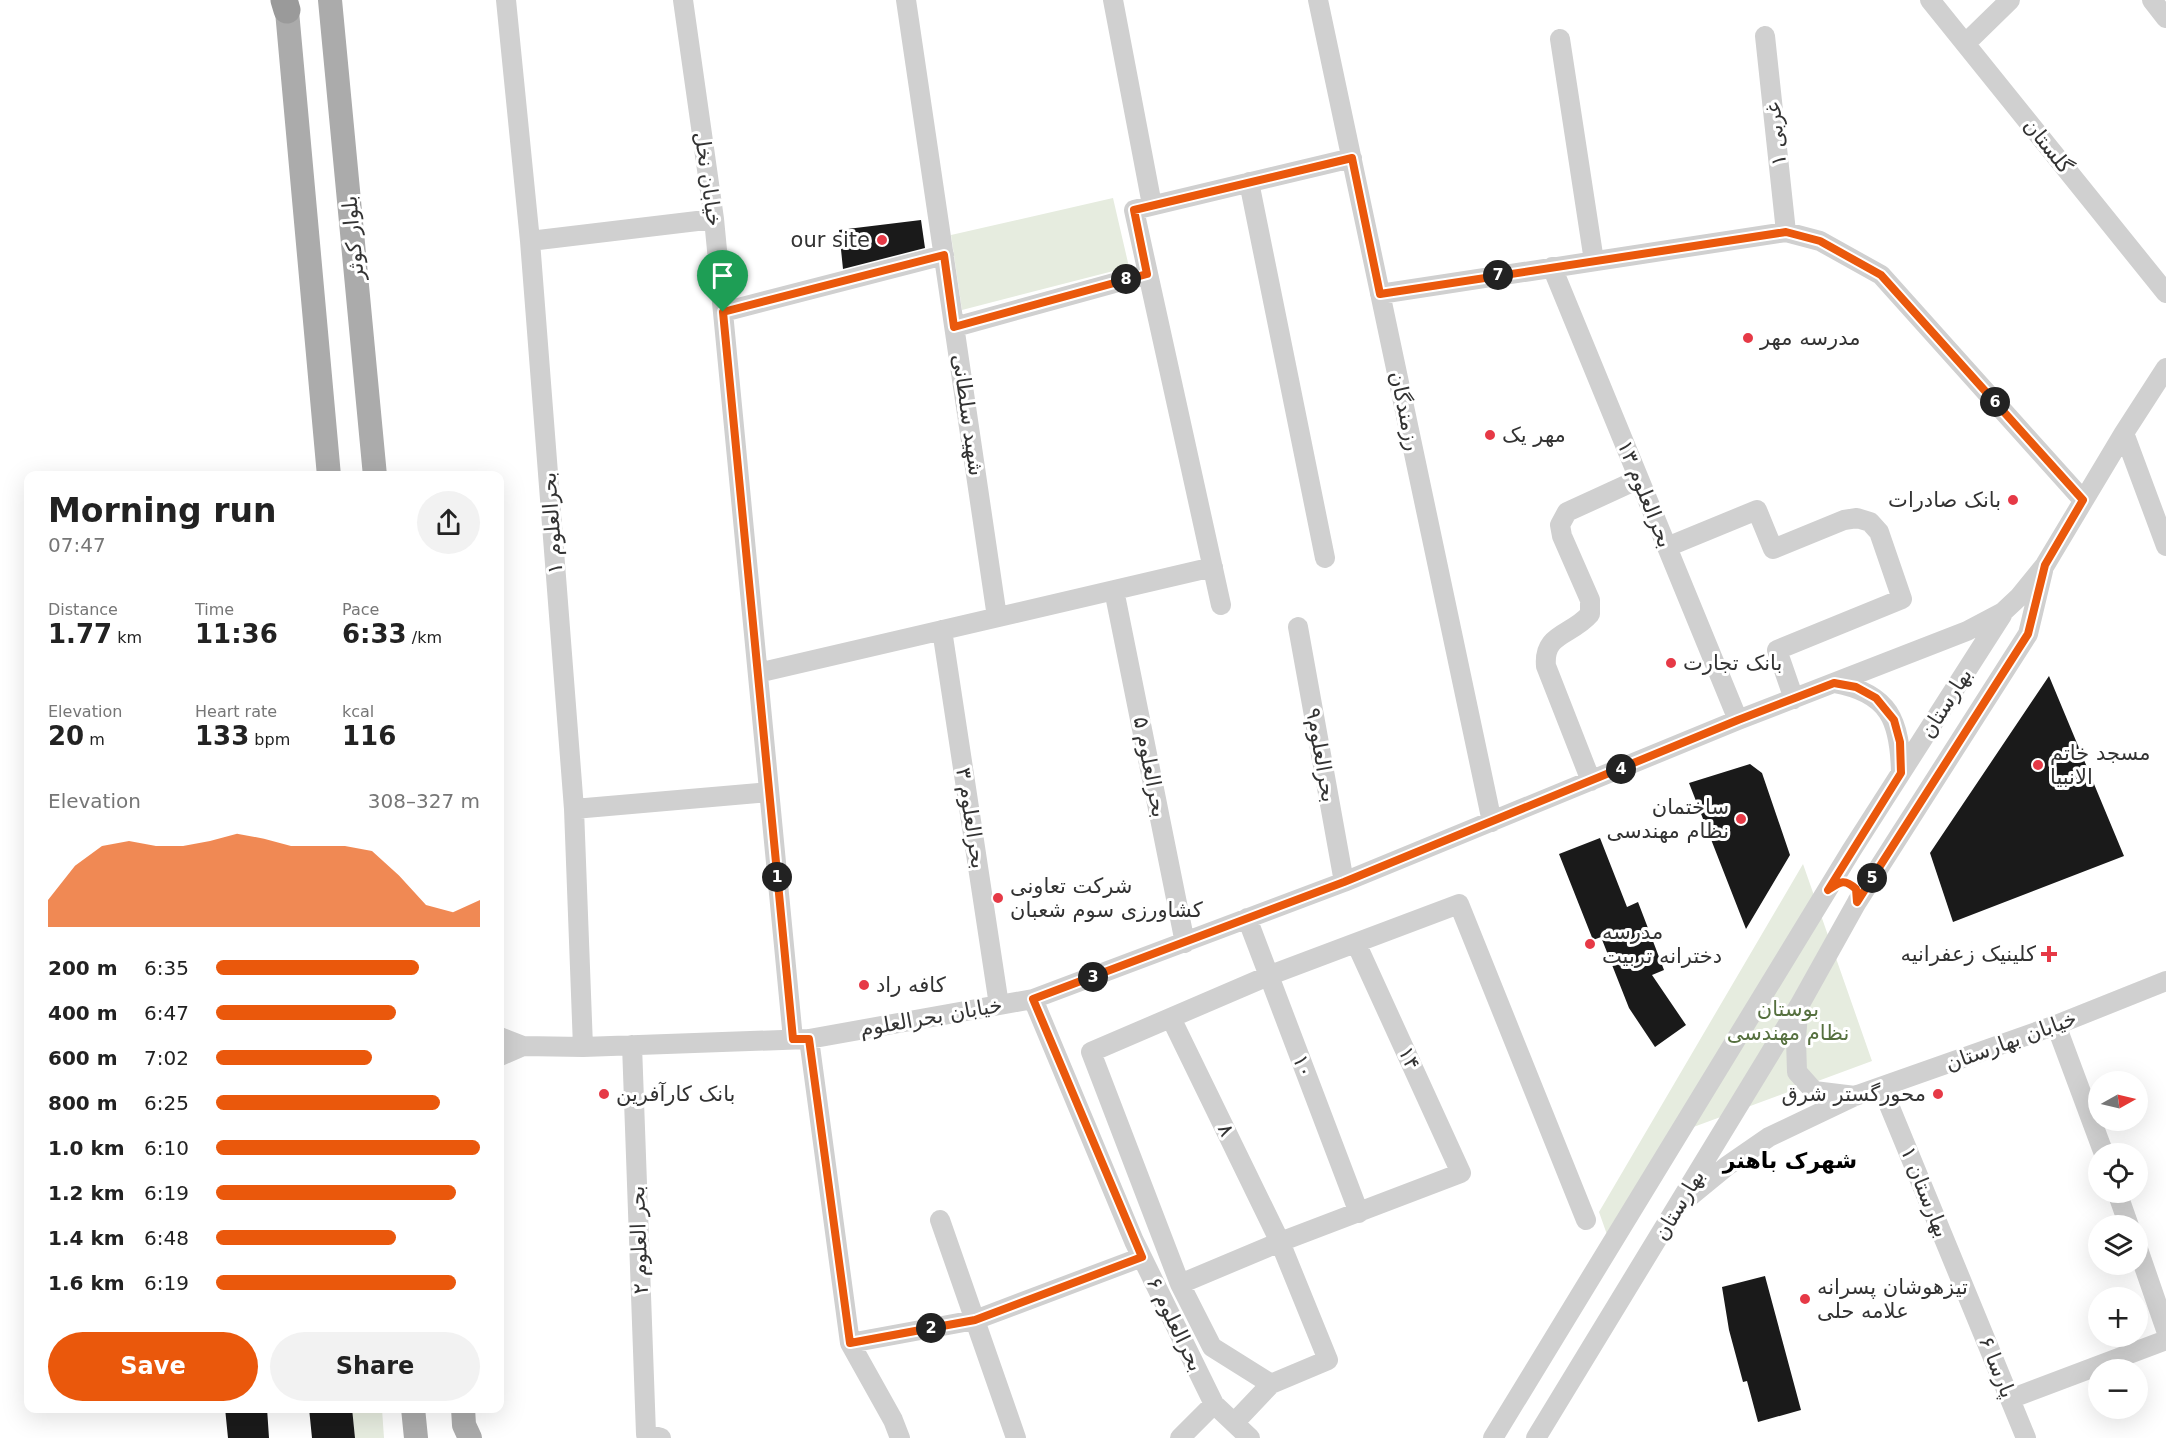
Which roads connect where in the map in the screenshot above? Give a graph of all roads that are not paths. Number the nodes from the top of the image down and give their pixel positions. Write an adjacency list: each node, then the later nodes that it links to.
1 (507, 0): 20 (street, بحرالعلوم ۱)
2 (683, 0): 18 (street, خیابان نخل)
3 (906, 0): 21 (street, شهید سلطانی)
4 (1113, 0): 17 (street)
5 (1318, 0): 15 (street, رزمندگان)
6 (1929, 0): 14 (street, گلستان)
7 (2010, 0): 14 (street)
8 (2152, 0): 11 (street)
9 (286, 3): 31 (main road)
10 (331, 3): 32 (main road, بلوار کوثر)
11 (2166, 18)
12 (1766, 36): 19 (street, غربی ۱)
13 (1560, 39): 22 (street)
14 (1966, 43): 25 (street, گلستان)
15 (1352, 158): 16 (street); 26 (street, رزمندگان)
16 (1249, 182): 17 (street); 37 (street)
17 (1152, 205): 24 (street)
18 (714, 219): 20 (street); 27 (street, خیابان نخل)
19 (1786, 232): 22 (street); 34 (street)
20 (530, 241): 53 (street, بحرالعلوم ۱)
21 (944, 255): 27 (street); 28 (street, شهید سلطانی)
22 (1594, 261): 23 (street)
23 (1552, 267): 26 (street); 33 (street, بحرالعلوم ۱۳)
24 (1147, 274): 28 (street); 39 (street)
25 (2166, 293)
26 (1380, 294): 54 (street, رزمندگان)
27 (723, 312): 46 (street, خیابان نخل)
28 (954, 327): 43 (street, شهید سلطانی)
29 (2166, 368): 30 (street, خیابان بحرالعلوم)
30 (2124, 433): 34 (street, خیابان بحرالعلوم); 35 (street)
31 (329, 471)
32 (375, 471)
33 (1639, 479): 36 (street, بحرالعلوم ۱۳); 51 (street)
34 (2083, 500): 38 (street, خیابان بحرالعلوم)
35 (2166, 546)
36 (1667, 547): 48 (street); 49 (street, بحرالعلوم ۱۳)
37 (1325, 558)
38 (2045, 565): 42 (street, خیابان بحرالعلوم); 57 (street, بهارستان)
39 (1213, 567): 40 (street); 41 (street)
40 (1114, 590): 43 (street); 59 (street, بحرالعلوم ۵)
41 (1221, 605)
42 (2003, 612): 47 (street, خیابان بحرالعلوم); 50 (street, بهارستان)
43 (998, 617): 45 (street)
44 (1298, 627): 55 (street, بحرالعلوم۹)
45 (942, 630): 46 (street); 64 (street, بحرالعلوم ۳)
46 (758, 673): 52 (street, خیابان نخل)
47 (1834, 683): 48 (street, خیابان بحرالعلوم); 50 (street)
48 (1794, 699): 49 (street, خیابان بحرالعلوم)
49 (1738, 720): 51 (street, خیابان بحرالعلوم)
50 (1901, 773): 56 (street, بهارستان)
51 (1591, 782): 54 (street, خیابان بحرالعلوم)
52 (769, 792): 53 (street); 69 (street, خیابان نخل)
53 (574, 809): 72 (street, بحرالعلوم ۱)
54 (1492, 822): 55 (street, خیابان بحرالعلوم)
55 (1344, 882): 58 (street, خیابان بحرالعلوم)
56 (1828, 890): 57 (street); 103 (street, بهارستان)
57 (1857, 902): 65 (street, بهارستان)
58 (1247, 918): 59 (street, خیابان بحرالعلوم); 61 (street, ۱۰)
59 (1185, 943): 63 (street, خیابان بحرالعلوم)
60 (1356, 943): 61 (street); 78 (street, ۱۴); 80 (street)
61 (1268, 976): 66 (street); 78 (street, ۱۰)
62 (2166, 981): 67 (street, خیابان بهارستان)
63 (1033, 999): 64 (street, خیابان بحرالعلوم); 82 (street, بحرالعلوم ۶)
64 (999, 1005): 69 (street, خیابان بحرالعلوم)
65 (1799, 1006): 75 (street); 77 (street, بهارستان)
66 (1171, 1018): 81 (street, ۸); 84 (street)
67 (2056, 1025): 74 (street, خیابان بهارستان); 76 (street)
68 (504, 1039): 71 (street)
69 (801, 1039): 70 (street, خیابان بحرالعلوم); 89 (street, خیابان نخل)
70 (632, 1045): 72 (street, خیابان بحرالعلوم); 96 (street, بحر العلوم ۲)
71 (523, 1046): 72 (street, خیابان بحرالعلوم); 73 (street, خیابان بحرالعلوم)
72 (583, 1047)
73 (504, 1054)
74 (1882, 1088): 75 (street, خیابان بهارستان); 85 (street, بهارستان ۱)
75 (1855, 1096): 77 (street)
76 (2100, 1143)
77 (1678, 1207): 104 (street, بهارستان)
78 (1359, 1213): 81 (street)
79 (940, 1220): 86 (street)
80 (1586, 1220)
81 (1280, 1242): 84 (street); 90 (street, ۸)
82 (1142, 1257): 86 (street); 92 (street, بحرالعلوم ۶)
83 (2147, 1275): 87 (street)
84 (1180, 1284): 90 (street)
85 (1968, 1296): 91 (street, پارسا ۶)
86 (975, 1320): 89 (street); 100 (street)
87 (2166, 1330)
88 (2166, 1340): 91 (street)
89 (850, 1343): 99 (street)
90 (1271, 1384): 95 (street)
91 (2010, 1399): 105 (street, پارسا ۶)
92 (1214, 1404): 95 (street, بحرالعلوم ۶); 101 (street)
93 (414, 1413): 97 (main road)
94 (463, 1413): 98 (main road)
95 (1234, 1423): 102 (street, بحرالعلوم ۶)
96 (654, 1436)
97 (416, 1438)
98 (470, 1438)
99 (900, 1438)
100 (1016, 1438)
101 (1180, 1438)
102 (1250, 1438)
103 (1493, 1438)
104 (1536, 1438)
105 (2026, 1438)

